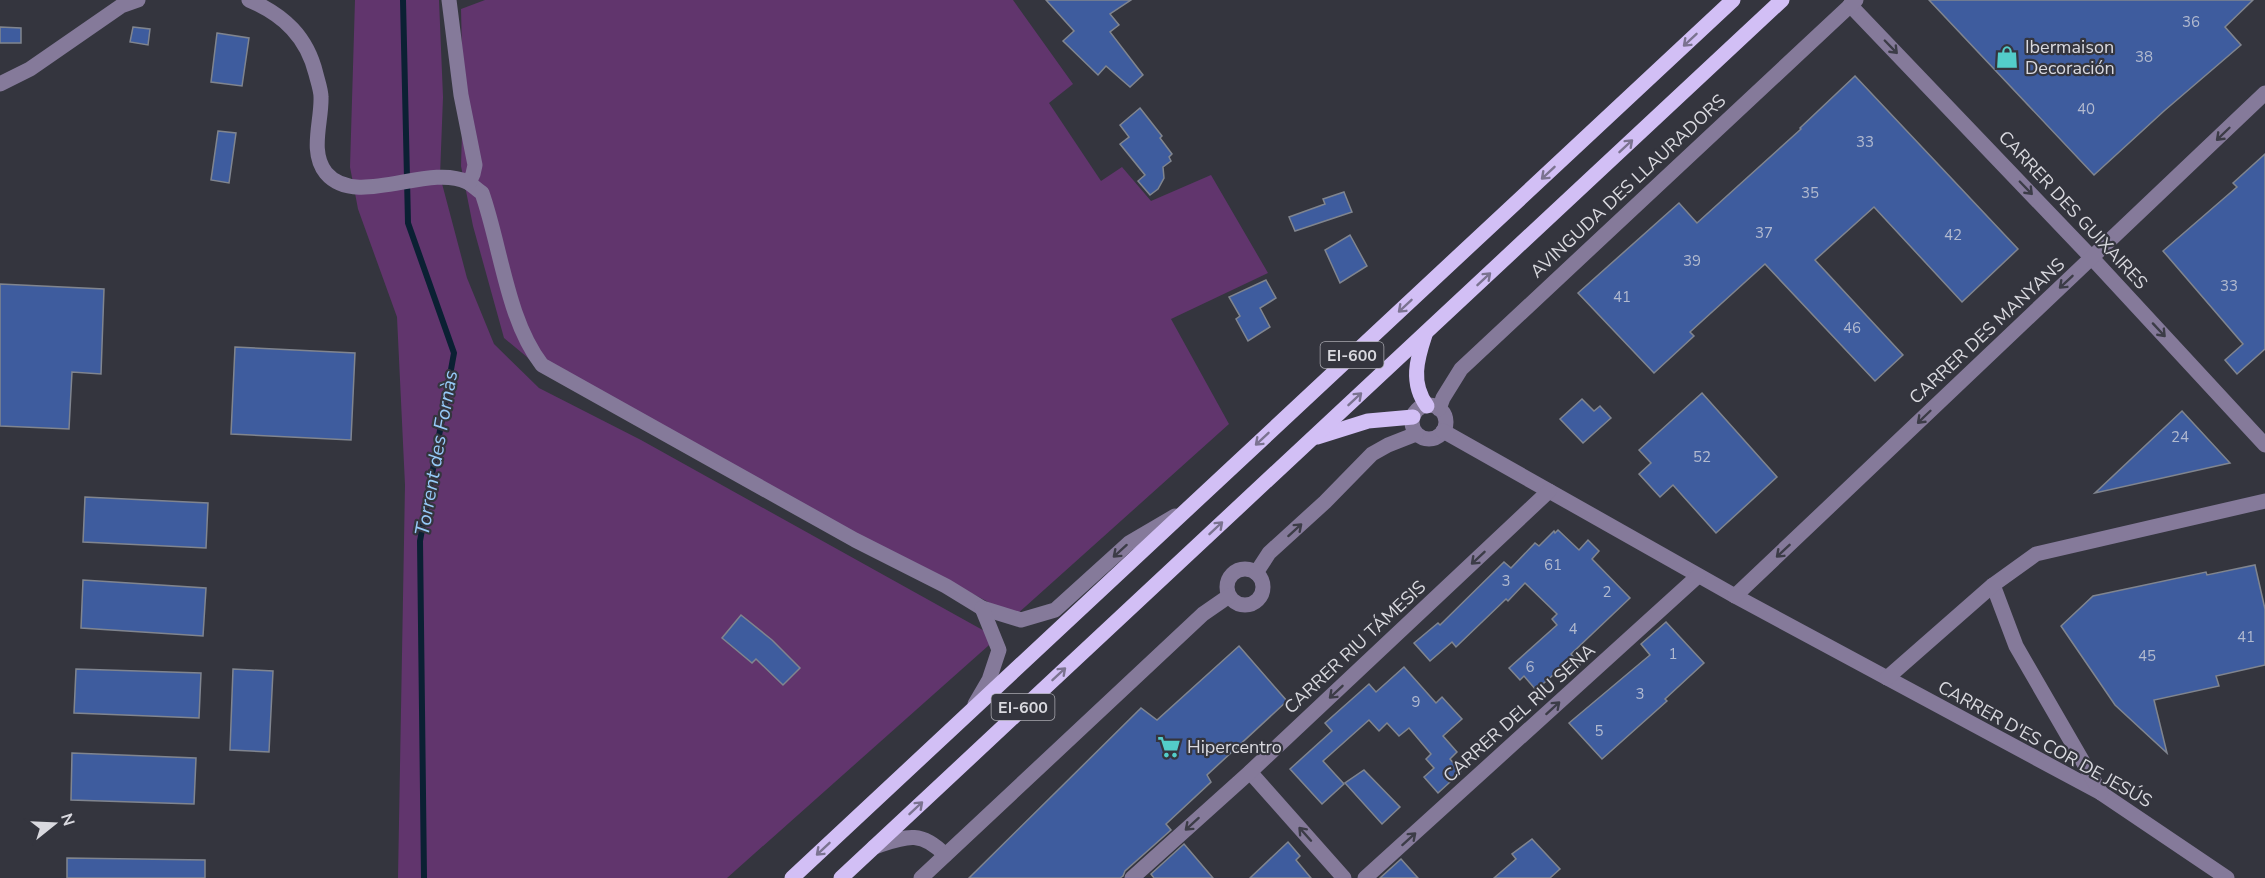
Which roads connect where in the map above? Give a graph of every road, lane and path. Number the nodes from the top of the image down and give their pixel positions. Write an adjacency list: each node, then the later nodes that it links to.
1 (138, 0): 7 (street)
2 (249, 0): 9 (street)
3 (449, 0): 9 (street)
4 (1733, 0): 20 (main road, EI-600, one-way to 20)
5 (1782, 0): 11 (main road, EI-600, one-way to 5)
6 (1853, 2): 10 (street, CARRER DES GUIXAIRES, one-way to 10); 12 (street, AVINGUDA DES LLAURADORS)
7 (0, 84)
8 (2265, 93): 10 (street, CARRER DES MANYANS, one-way to 10)
9 (469, 183): 26 (street)
10 (2092, 258): 17 (street, CARRER DES GUIXAIRES, one-way to 17); 25 (street, CARRER DES MANYANS, one-way to 25)
11 (1425, 333): 12 (main road); 16 (main road, EI-600, one-way to 11)
12 (1433, 407): 13 (street); 14 (street)
13 (1413, 417): 15 (street); 16 (main road)
14 (1443, 431): 15 (street); 18 (street, CARRER D'ES COR DE JESÚS)
15 (1416, 434): 21 (street, one-way to 15)
16 (1312, 439): 31 (main road, EI-600, one-way to 16)
17 (2265, 445)
18 (1549, 490): 22 (street, CARRER D'ES COR DE JESÚS); 29 (street, CARRER RIU TÁMESIS, one-way to 29)
19 (2265, 501): 23 (street)
20 (1187, 509): 26 (street, one-way to 26); 28 (main road, EI-600)
21 (1256, 573): 24 (street); 24 (street)
22 (1698, 576): 25 (street, CARRER D'ES COR DE JESÚS); 38 (street, CARRER DEL RIU SENA, one-way to 22)
23 (1993, 585): 27 (street); 30 (street)
24 (1229, 596): 32 (street)
25 (1735, 596): 27 (street, CARRER D'ES COR DE JESÚS)
26 (982, 608): 28 (street)
27 (1887, 678): 30 (street, CARRER D'ES COR DE JESÚS)
28 (972, 710): 33 (main road, EI-600, one-way to 33)
29 (1250, 772): 36 (street, CARRER RIU TÁMESIS, one-way to 36); 37 (street, one-way to 29)
30 (2101, 793): 39 (street, CARRER D'ES COR DE JESÚS)
31 (874, 848): 32 (street); 34 (main road, EI-600)
32 (945, 855): 35 (street)
33 (792, 878)
34 (841, 878)
35 (921, 878)
36 (1132, 878)
37 (1344, 878)
38 (1365, 878)
39 (2227, 878)

